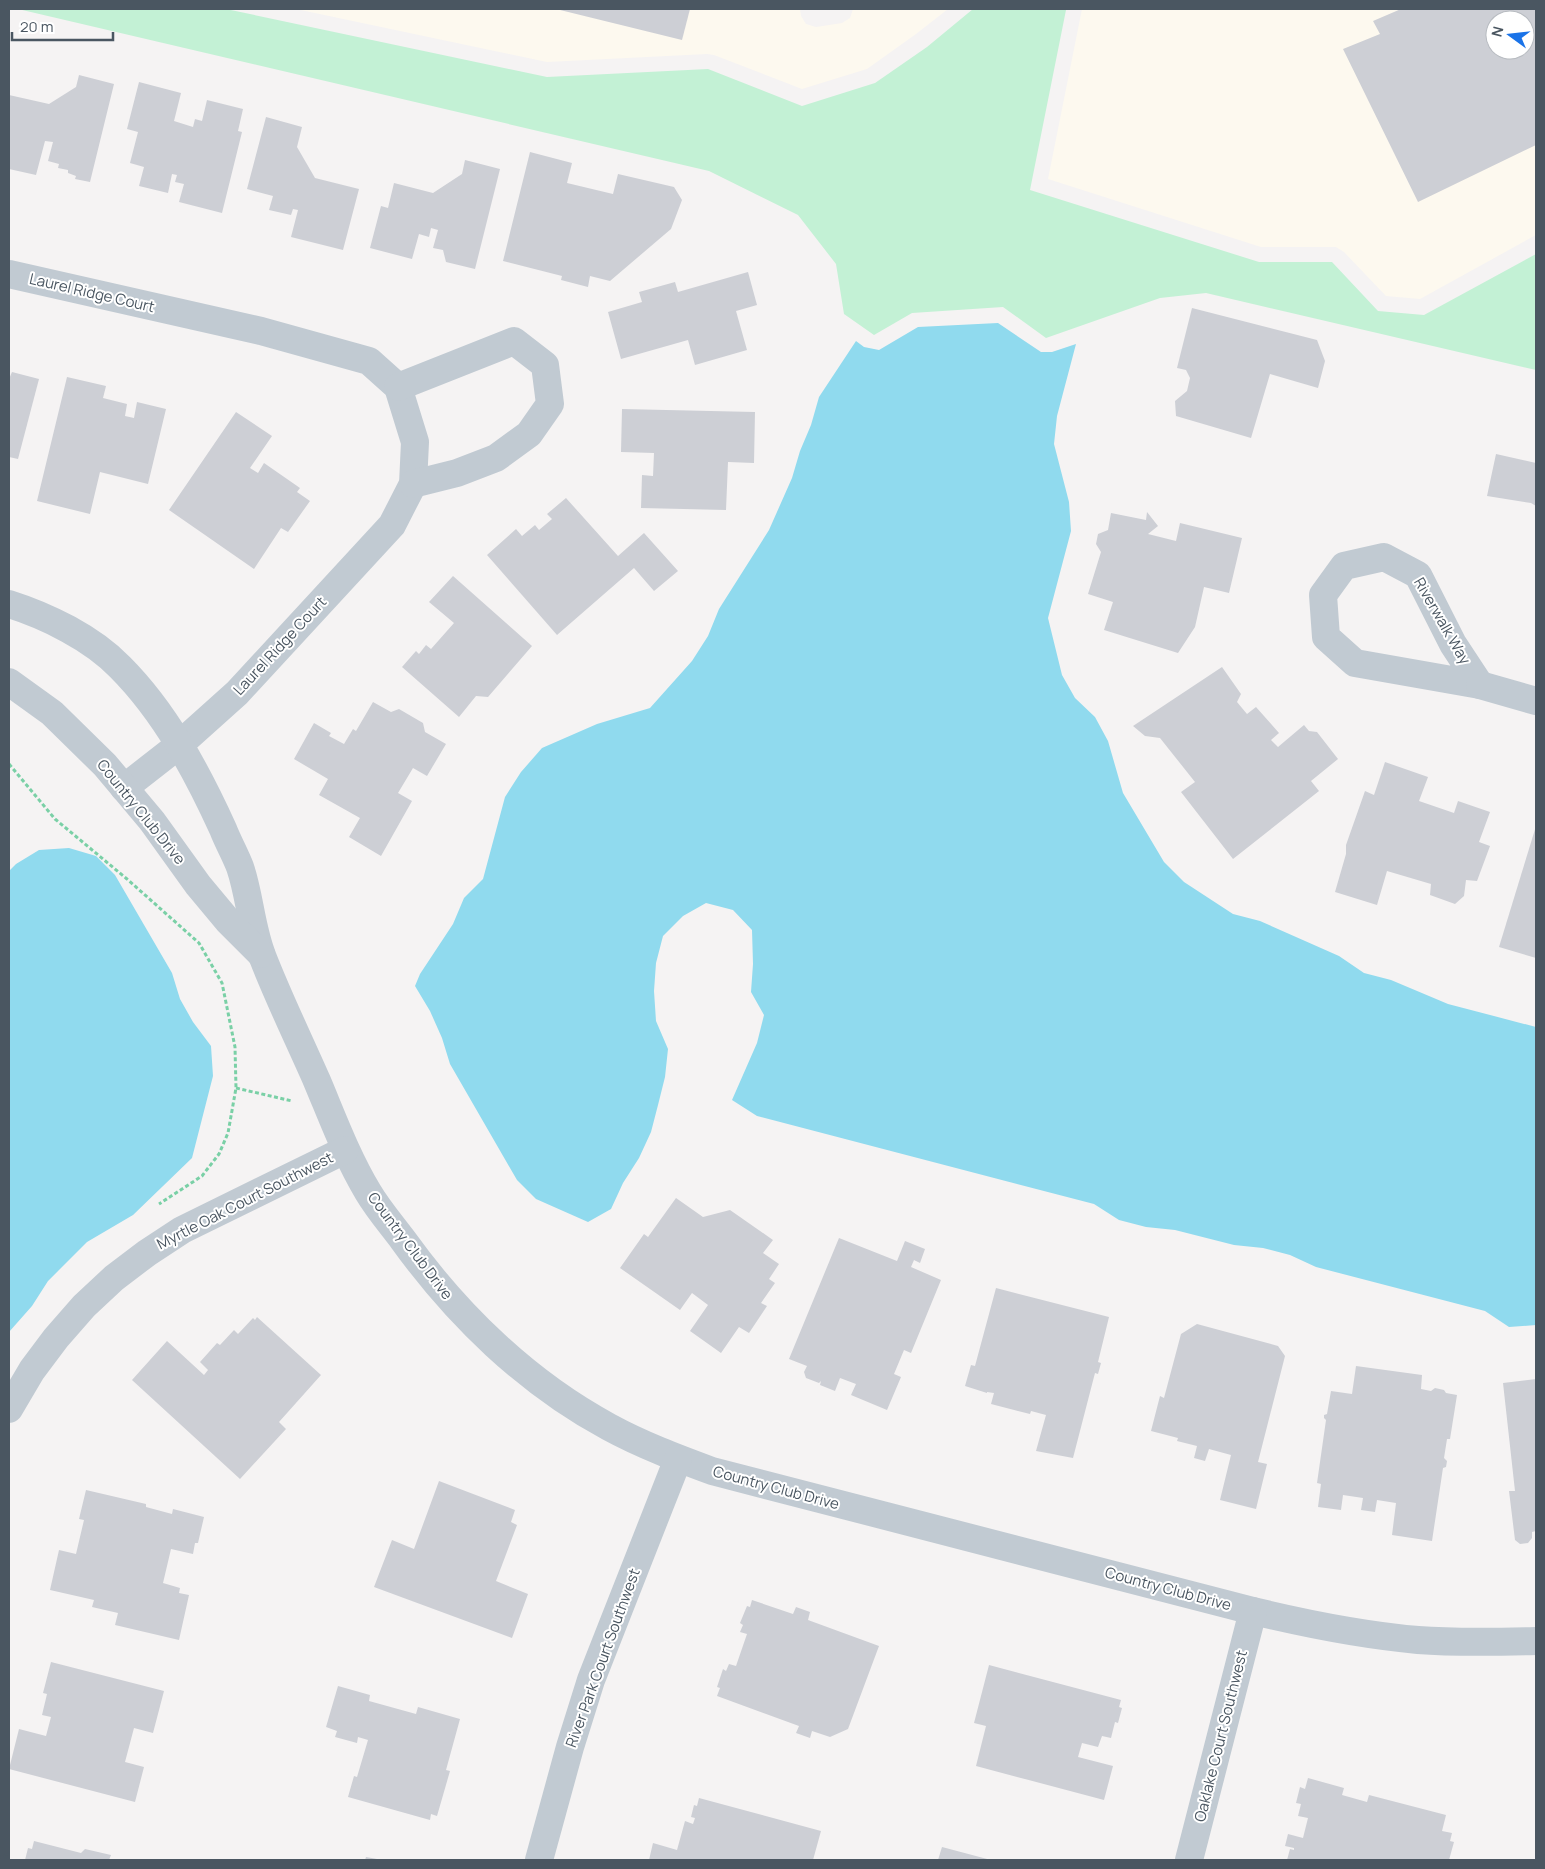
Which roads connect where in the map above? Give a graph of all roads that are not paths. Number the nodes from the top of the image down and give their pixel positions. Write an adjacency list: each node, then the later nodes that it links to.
1 (9, 274): 2 (street, Laurel Ridge Court)
2 (398, 388): 3 (street, Laurel Ridge Court); 3 (street)
3 (413, 484): 8 (street, Laurel Ridge Court)
4 (9, 604): 8 (street, Country Club Drive)
5 (9, 682): 9 (street, Country Club Drive)
6 (1480, 685): 6 (street, Riverwalk Way); 7 (street, Riverwalk Way)
7 (1536, 702)
8 (179, 745): 9 (street, Laurel Ridge Court); 10 (street, Country Club Drive)
9 (124, 788): 10 (street, Country Club Drive)
10 (262, 955): 11 (street, Country Club Drive)
11 (345, 1150): 12 (street, Myrtle Oak Court Southwest); 13 (street, Country Club Drive)
12 (9, 1410)
13 (678, 1459): 14 (street, Country Club Drive); 16 (street, River Park Court Southwest)
14 (1253, 1611): 15 (street, Country Club Drive); 17 (street, Oaklake Court Southwest)
15 (1536, 1641)
16 (539, 1860)
17 (1189, 1860)

